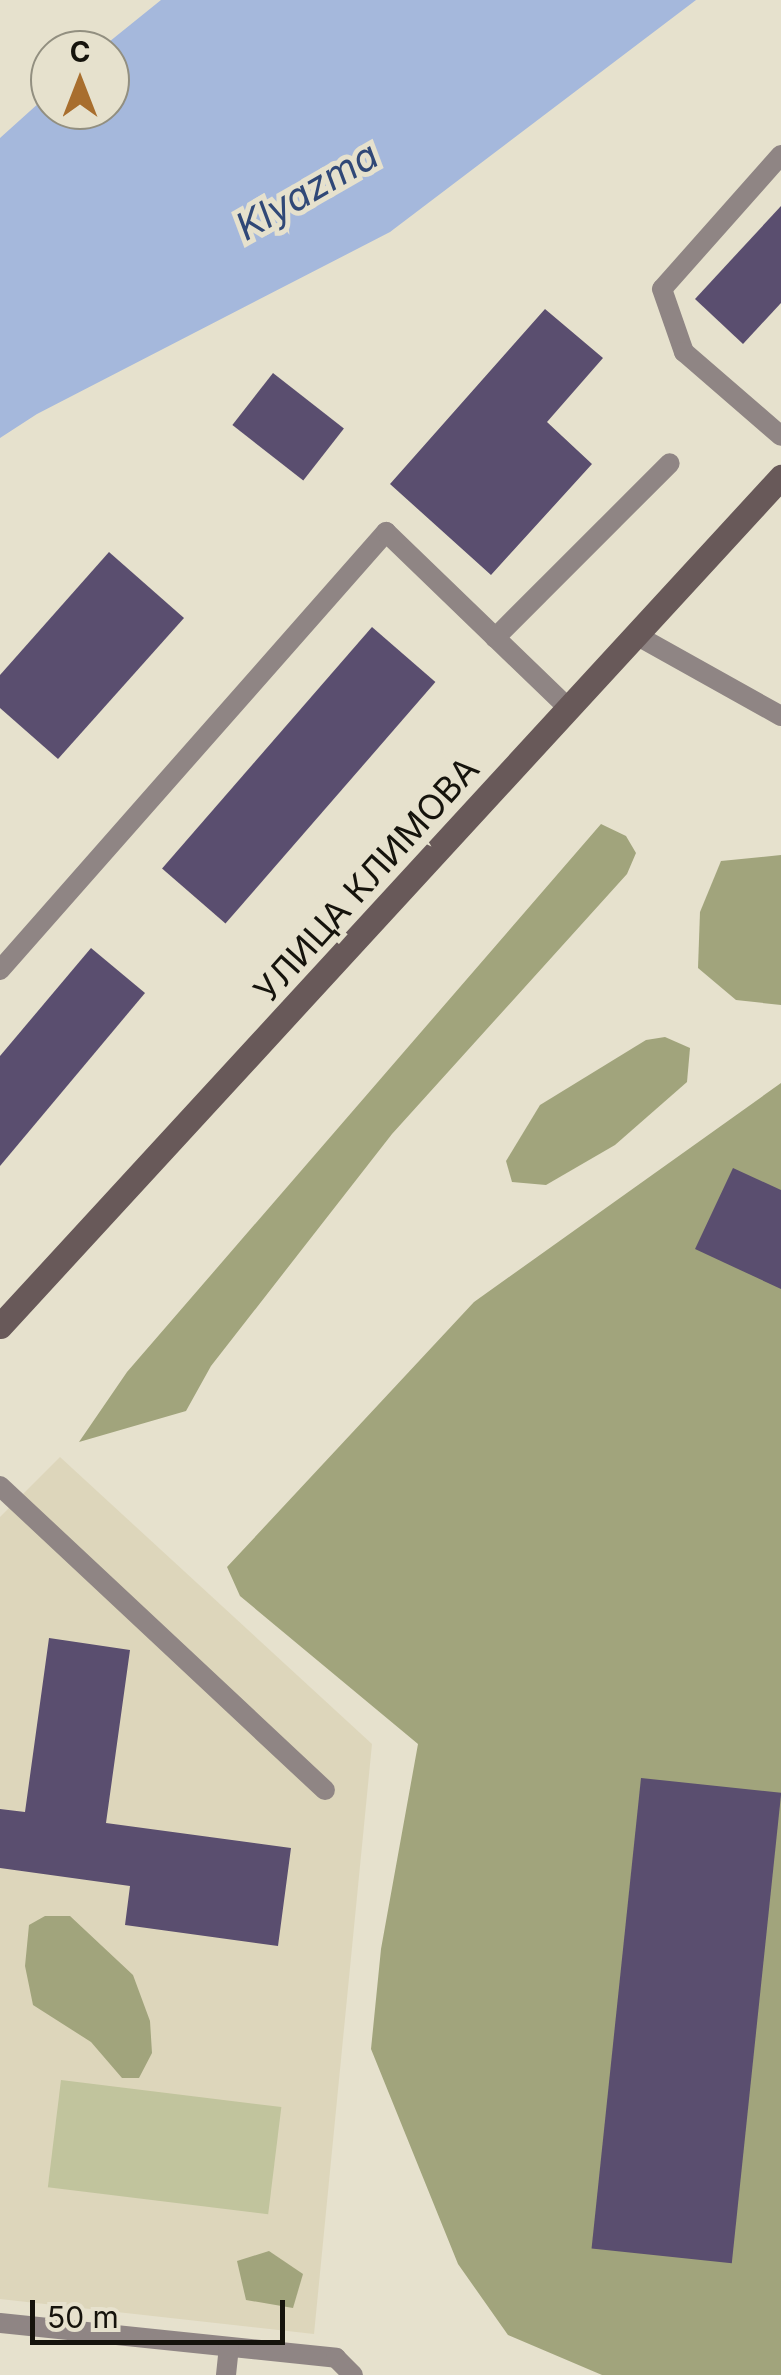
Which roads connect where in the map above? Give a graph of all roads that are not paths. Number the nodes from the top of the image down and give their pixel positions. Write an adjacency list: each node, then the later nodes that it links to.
1 (781, 155): 2 (lane)
2 (781, 436)
3 (670, 463): 6 (lane)
4 (781, 477): 5 (main road, УЛИЦА КЛИМОВА)
5 (636, 635): 7 (main road, УЛИЦА КЛИМОВА); 8 (lane)
6 (495, 638): 7 (lane); 9 (lane)
7 (569, 709): 10 (main road, УЛИЦА КЛИМОВА)
8 (781, 716)
9 (0, 970)
10 (0, 1326)
11 (0, 1486): 12 (lane)
12 (325, 1790)
13 (0, 2323): 14 (lane)
14 (229, 2347): 15 (lane); 16 (lane)
15 (226, 2375)
16 (353, 2375)

